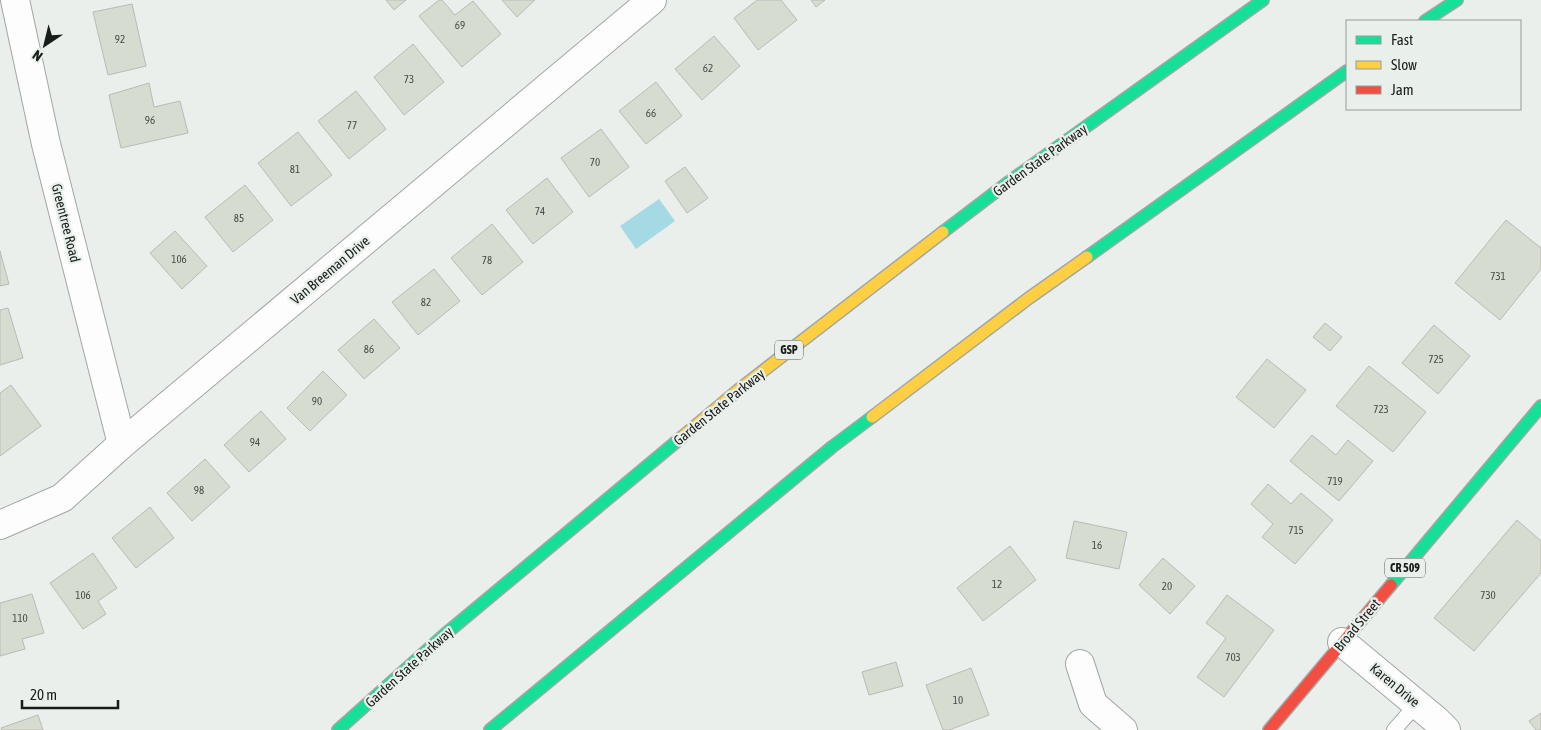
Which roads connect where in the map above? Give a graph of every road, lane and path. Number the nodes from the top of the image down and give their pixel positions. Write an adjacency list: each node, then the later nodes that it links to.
1 (15, 0): 8 (street, Greentree Road)
2 (652, 0): 8 (street, Van Breeman Drive)
3 (1263, 0): 13 (main road, Garden State Parkway / GSP)
4 (1458, 0): 5 (main road)
5 (1427, 20)
6 (1346, 73): 14 (main road)
7 (1541, 406): 10 (main road, Broad Street / CR 509)
8 (122, 444): 9 (street, Van Breeman Drive)
9 (0, 525)
10 (1342, 642): 12 (street, Karen Drive); 16 (main road, Broad Street / CR 509)
11 (1080, 664): 15 (street)
12 (1417, 704): 17 (lane); 18 (street, Karen Drive)
13 (338, 730)
14 (490, 730)
15 (1123, 730)
16 (1269, 730)
17 (1394, 730)
18 (1446, 730)

